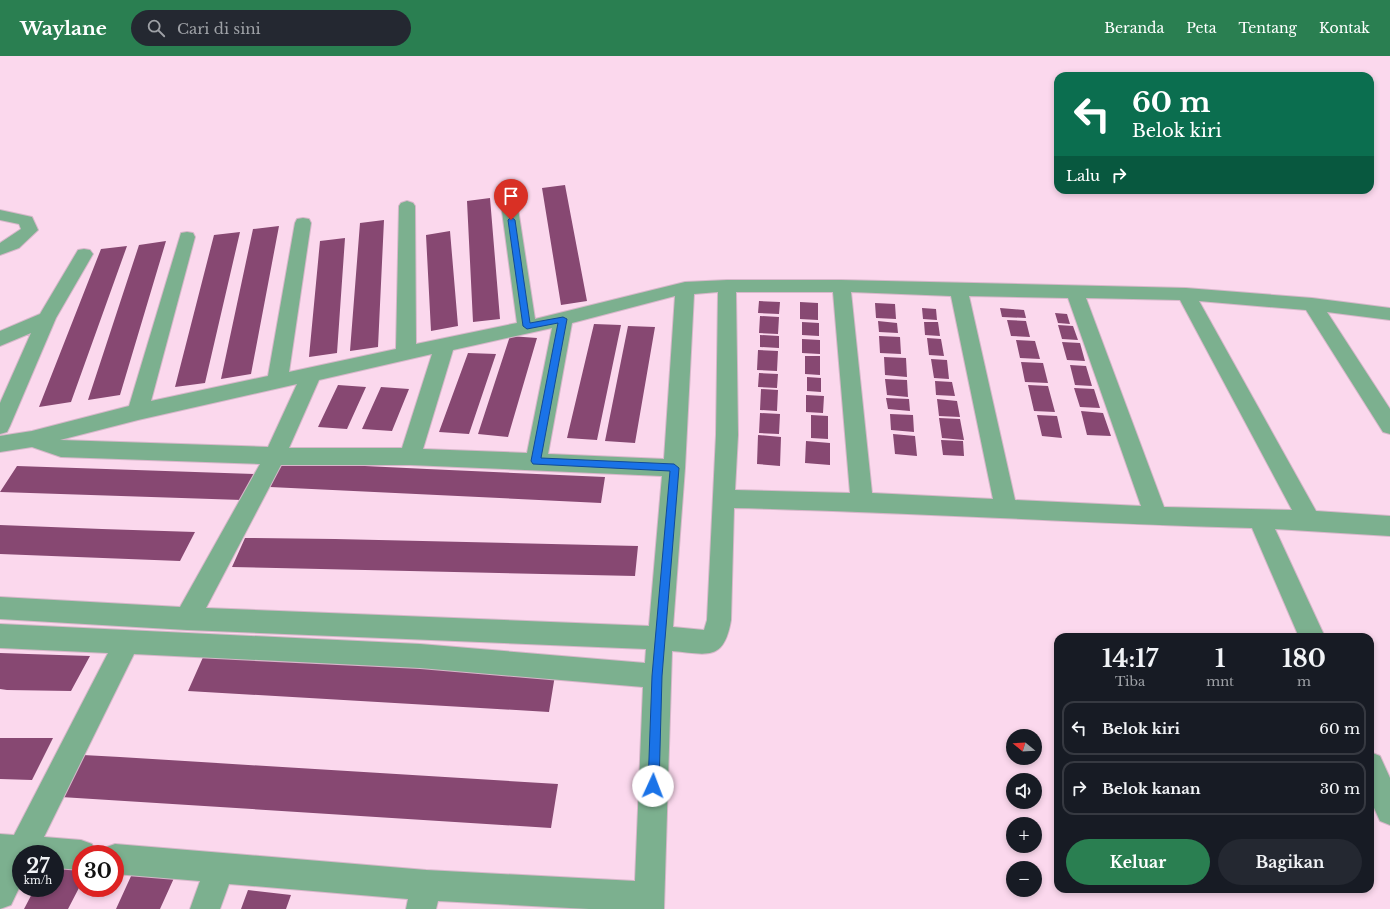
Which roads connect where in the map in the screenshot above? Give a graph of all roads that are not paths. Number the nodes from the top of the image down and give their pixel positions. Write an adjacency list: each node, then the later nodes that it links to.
1 (507, 189): 18 (street)
2 (407, 206): 21 (street)
3 (0, 215): 6 (street)
4 (303, 223): 23 (street)
5 (187, 237): 24 (street)
6 (0, 250)
7 (84, 254): 16 (street)
8 (727, 286): 9 (street); 10 (street); 33 (street)
9 (841, 286): 11 (street); 34 (street)
10 (684, 288): 17 (street); 32 (street)
11 (959, 290): 12 (street); 35 (street)
12 (1074, 292): 13 (street); 36 (street)
13 (1186, 294): 14 (street); 38 (street)
14 (1312, 304): 15 (street); 26 (street)
15 (1390, 314)
16 (47, 318): 19 (street); 25 (street)
17 (563, 319): 18 (street); 31 (street)
18 (527, 326): 20 (street)
19 (0, 339)
20 (445, 345): 21 (street); 30 (street)
21 (406, 354): 22 (street)
22 (310, 375): 23 (street); 29 (street)
23 (277, 382): 24 (street)
24 (138, 412): 27 (street)
25 (0, 426)
26 (1390, 426)
27 (32, 439): 28 (street); 29 (street)
28 (0, 444)
29 (275, 456): 30 (street); 41 (street)
30 (410, 456): 31 (street)
31 (536, 461): 32 (street)
32 (674, 468): 44 (street)
33 (723, 499): 34 (street); 44 (street)
34 (862, 502): 35 (street)
35 (1006, 508): 36 (street)
36 (1156, 516): 37 (street)
37 (1260, 520): 38 (street); 42 (street)
38 (1309, 520): 39 (street)
39 (1390, 526)
40 (0, 608): 41 (street)
41 (187, 619): 44 (street)
42 (1310, 633)
43 (0, 636): 45 (street)
44 (660, 638): 46 (street)
45 (126, 643): 46 (street); 49 (street)
46 (657, 676): 55 (street)
47 (1374, 775): 48 (street)
48 (1390, 811)
49 (11, 849): 50 (street); 53 (street)
50 (72, 854)
51 (124, 860): 52 (street)
52 (220, 868): 54 (street); 56 (street)
53 (0, 894)
54 (423, 897): 55 (street)
55 (649, 903)
56 (205, 909)

